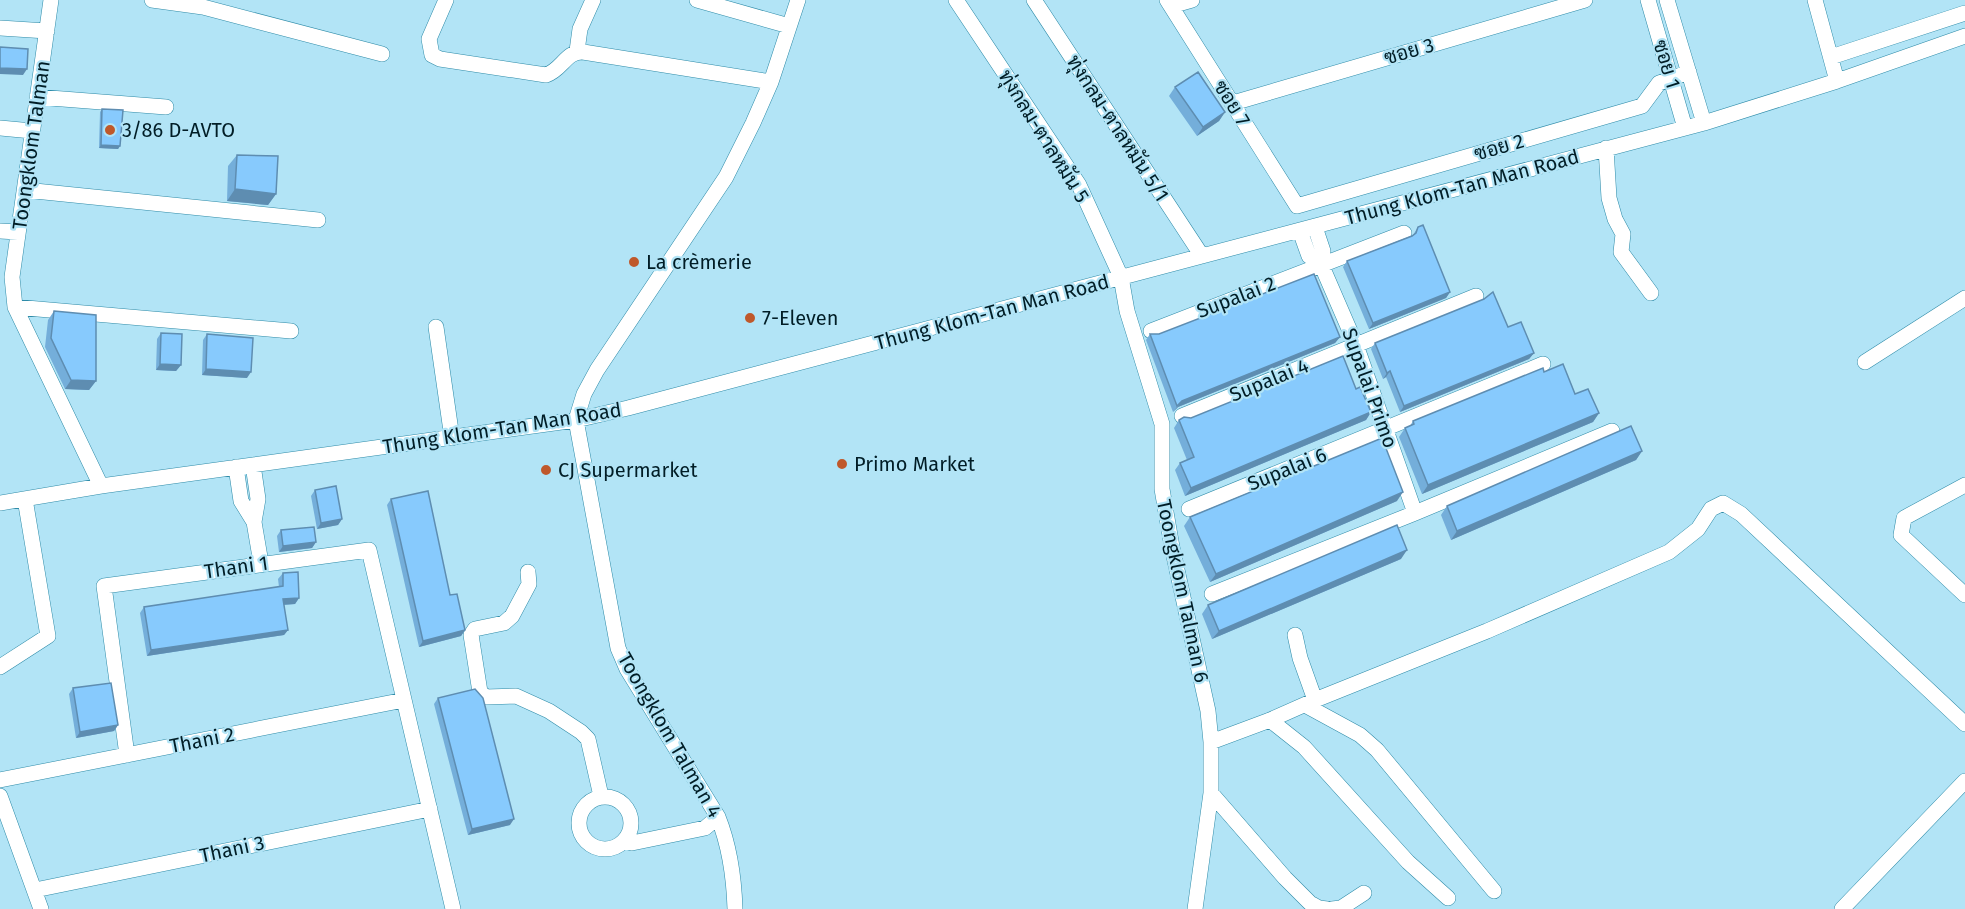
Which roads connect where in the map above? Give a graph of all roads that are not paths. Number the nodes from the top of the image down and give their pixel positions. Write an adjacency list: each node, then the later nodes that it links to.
1 (51, 0): 18 (street, Toongklom Talman)
2 (152, 0): 21 (street)
3 (446, 0): 20 (street)
4 (593, 0): 20 (street)
5 (697, 0): 16 (street)
6 (798, 0): 16 (street)
7 (956, 0): 45 (street, ทุ่งกลม-ตาลหมัน 5)
8 (1034, 0): 43 (street, ทุ่งกลม-ตาลหมัน 5/1)
9 (1192, 0): 14 (street)
10 (1585, 0): 28 (street, ซอย 3)
11 (1648, 0): 24 (street, ซอย 1)
12 (1667, 0): 23 (street, ซอย 1)
13 (1815, 0): 22 (street)
14 (1169, 3): 28 (street, ซอย 7)
15 (1965, 13): 22 (street)
16 (789, 26): 26 (street)
17 (0, 28): 18 (street)
18 (47, 31): 27 (street, Toongklom Talman)
19 (1965, 36): 25 (street, Thung Klom-Tan Man Road)
20 (577, 51): 26 (street)
21 (382, 54)
22 (1831, 57): 25 (street)
23 (1689, 72): 24 (street, ซอย 2); 30 (street, ซอย 1)
24 (1671, 78): 32 (street, ซอย 1); 36 (street, ซอย 2)
25 (1837, 81): 30 (street, Thung Klom-Tan Man Road)
26 (771, 82): 57 (street)
27 (37, 97): 29 (street); 33 (street, Toongklom Talman)
28 (1233, 103): 36 (street, ซอย 7)
29 (166, 107)
30 (1704, 123): 32 (street, Thung Klom-Tan Man Road)
31 (0, 128): 33 (street)
32 (1685, 128): 34 (street, Thung Klom-Tan Man Road)
33 (32, 131): 35 (street, Toongklom Talman)
34 (1606, 148): 38 (street, Thung Klom-Tan Man Road); 46 (street)
35 (24, 190): 37 (street); 41 (street, Toongklom Talman)
36 (1298, 206)
37 (318, 220)
38 (1316, 227): 40 (street, Thung Klom-Tan Man Road); 44 (street, Supalai Primo)
39 (0, 231): 41 (street)
40 (1300, 231): 43 (street, Thung Klom-Tan Man Road); 44 (street, Supalai Primo)
41 (18, 232): 49 (street, Toongklom Talman)
42 (1404, 233): 44 (street, Supalai 2)
43 (1202, 256): 45 (street, Thung Klom-Tan Man Road)
44 (1321, 264): 52 (street, Supalai 2); 53 (street, Supalai Primo)
45 (1121, 277): 57 (street, Thung Klom-Tan Man Road); 80 (street, Toongklom Talman 6)
46 (1651, 293)
47 (1476, 296): 53 (street, Supalai 4)
48 (1965, 298): 54 (street)
49 (15, 307): 51 (street); 64 (street, Toongklom Talman)
50 (436, 327): 60 (street)
51 (291, 331)
52 (1151, 331)
53 (1356, 345): 56 (street, Supalai 4); 58 (street, Supalai Primo)
54 (1865, 362)
55 (1543, 364): 58 (street, Supalai 6)
56 (1182, 416)
57 (576, 420): 60 (street, Thung Klom-Tan Man Road); 88 (street, Toongklom Talman 4)
58 (1385, 430): 67 (street, Supalai 6); 68 (street, Supalai Primo)
59 (1612, 431): 68 (street)
60 (452, 438): 61 (street, Thung Klom-Tan Man Road)
61 (253, 465): 62 (street, Thung Klom-Tan Man Road); 69 (street)
62 (236, 467): 64 (street, Thung Klom-Tan Man Road); 69 (street)
63 (1965, 484): 73 (street)
64 (101, 486): 65 (street, Thung Klom-Tan Man Road)
65 (25, 499): 66 (street, Thung Klom-Tan Man Road); 75 (street)
66 (0, 502)
67 (1189, 509)
68 (1415, 513): 72 (street)
69 (254, 522): 70 (street)
70 (261, 563): 76 (street, Thani 1); 81 (street, Thani 1)
71 (528, 572): 86 (street)
72 (1212, 594)
73 (1965, 595)
74 (1295, 635): 77 (street)
75 (0, 667)
76 (404, 700): 81 (street, Thani 2); 87 (street)
77 (1310, 702): 78 (street); 79 (street); 91 (street)
78 (1270, 720): 80 (street); 93 (street)
79 (1965, 724)
80 (1211, 742): 84 (street, Toongklom Talman 6)
81 (127, 755): 82 (street, Thani 2)
82 (0, 780)
83 (1965, 782): 100 (street)
84 (1211, 793): 97 (street, Toongklom Talman 6); 98 (street)
85 (0, 796): 90 (street)
86 (601, 796): 89 (street); 89 (street)
87 (430, 809): 90 (street, Thani 3); 95 (street)
88 (718, 817): 89 (street); 96 (street, Toongklom Talman 4)
89 (624, 841)
90 (35, 890): 94 (street)
91 (1494, 891)
92 (1364, 894): 99 (street)
93 (1448, 898)
94 (41, 909)
95 (453, 909)
96 (735, 909)
97 (1195, 909)
98 (1328, 909)
99 (1332, 909)
100 (1842, 909)

